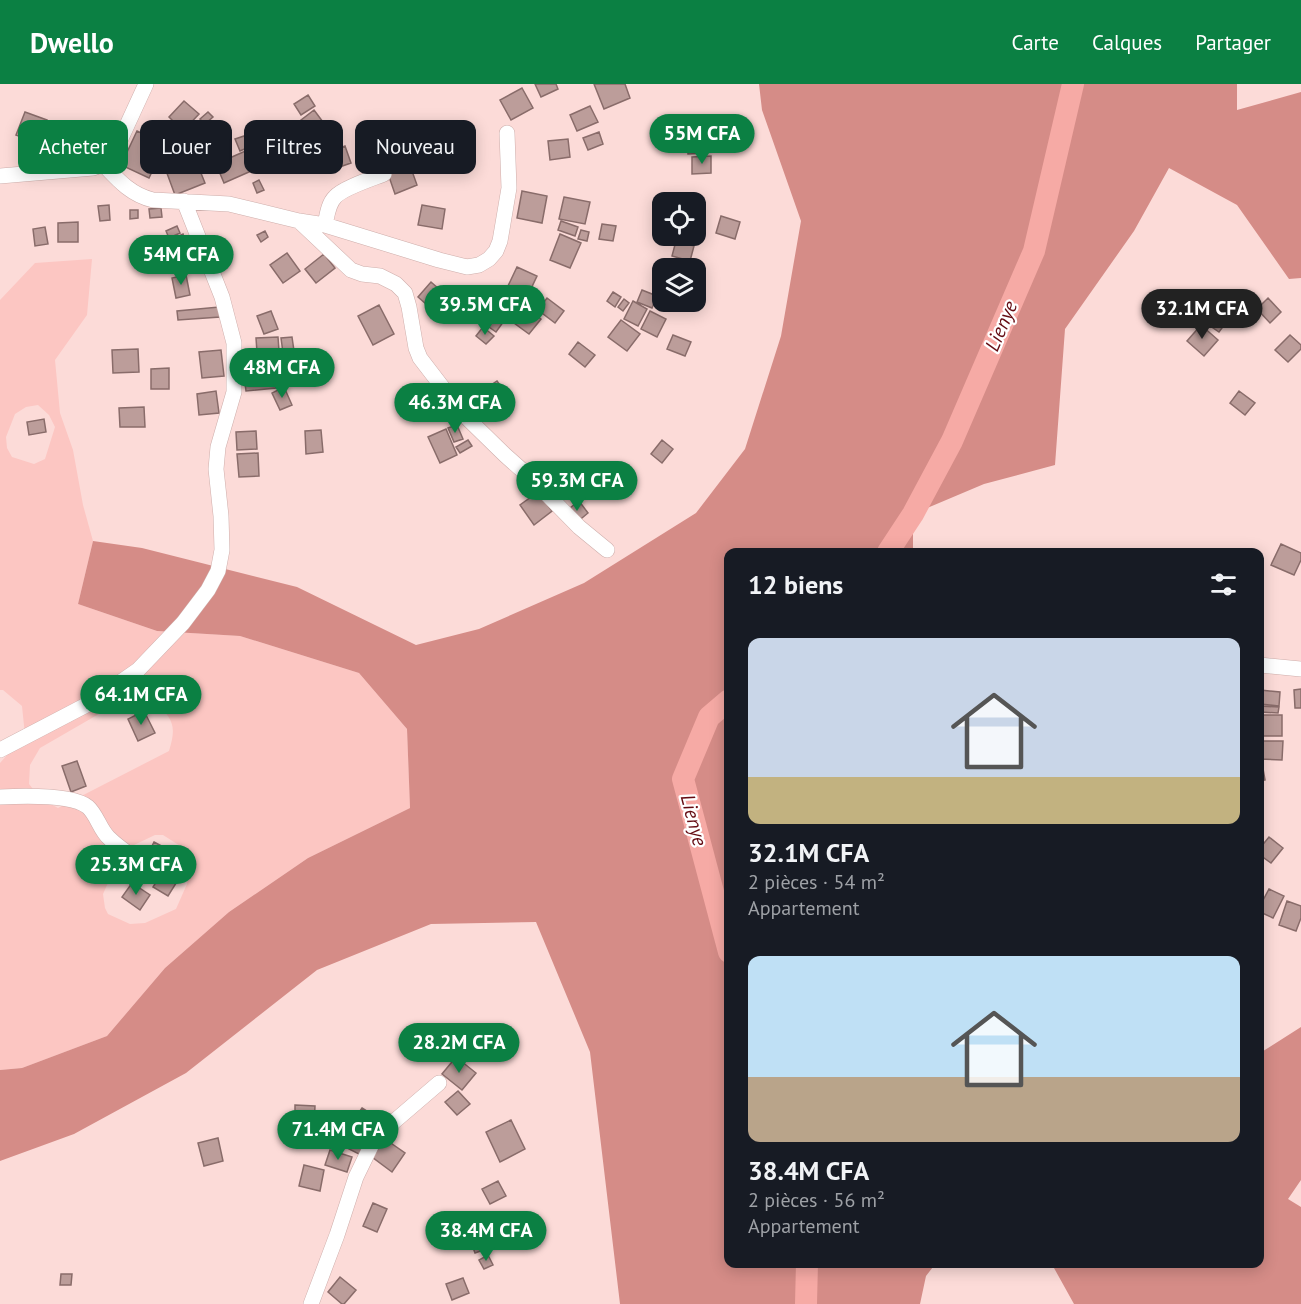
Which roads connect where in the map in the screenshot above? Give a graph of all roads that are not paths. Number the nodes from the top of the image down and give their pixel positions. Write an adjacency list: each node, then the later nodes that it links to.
1 (146, 84): 2 (street)
2 (128, 123)
3 (507, 133): 10 (street)
4 (23, 174): 7 (street)
5 (112, 174): 8 (street)
6 (384, 174): 10 (street)
7 (0, 176)
8 (184, 201): 9 (street); 14 (street)
9 (299, 220): 10 (street); 11 (street)
10 (325, 225)
11 (607, 550)
12 (1264, 665): 13 (street)
13 (1301, 669)
14 (0, 750)
15 (0, 796): 16 (street)
16 (147, 867)
17 (439, 1083): 18 (street)
18 (311, 1304)

